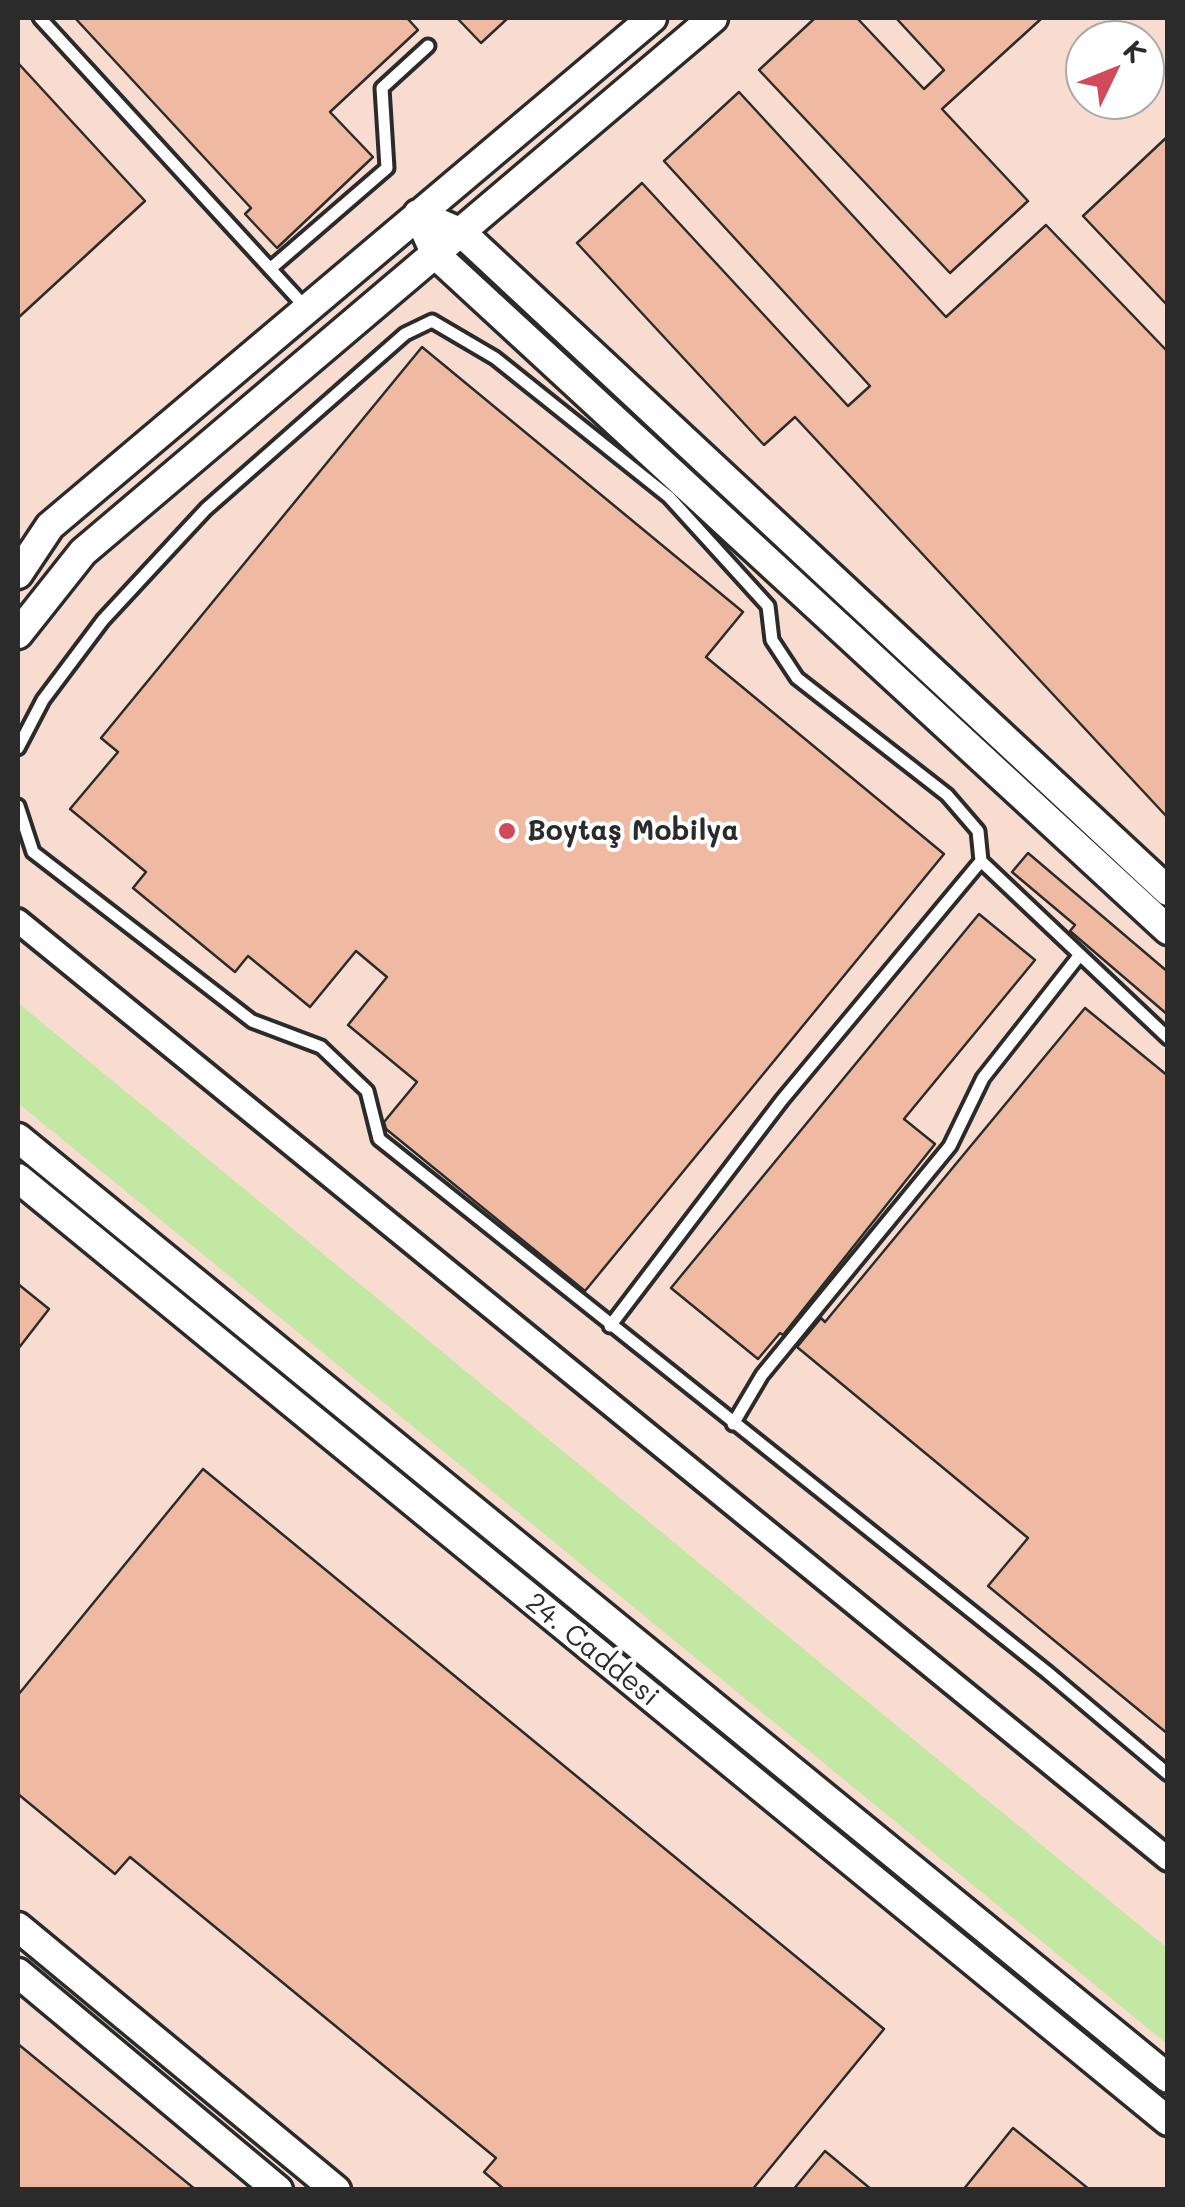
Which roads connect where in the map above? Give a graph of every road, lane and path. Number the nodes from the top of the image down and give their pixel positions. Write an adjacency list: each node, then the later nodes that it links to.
1 (40, 18): 8 (lane)
2 (652, 18): 5 (street)
3 (714, 18): 6 (street)
4 (428, 46): 8 (lane)
5 (418, 214): 6 (street); 7 (street); 9 (street)
6 (462, 233): 7 (street); 15 (street)
7 (436, 255): 11 (street); 17 (street)
8 (270, 269): 9 (lane)
9 (306, 309): 10 (street)
10 (18, 574)
11 (18, 634)
12 (18, 748): 14 (lane)
13 (18, 806): 22 (lane)
14 (981, 861): 18 (lane); 22 (lane)
15 (1168, 891)
16 (18, 921): 25 (street)
17 (1168, 930)
18 (1080, 956): 19 (lane); 23 (lane)
19 (1168, 1038)
20 (18, 1138): 28 (street, 24. Caddesi)
21 (18, 1178): 29 (street, 24. Caddesi)
22 (610, 1326): 23 (lane)
23 (733, 1424): 24 (lane)
24 (1168, 1774)
25 (1168, 1859)
26 (18, 1927): 31 (street)
27 (18, 1973): 30 (street)
28 (1168, 2078)
29 (1168, 2121)
30 (278, 2190)
31 (336, 2190)

